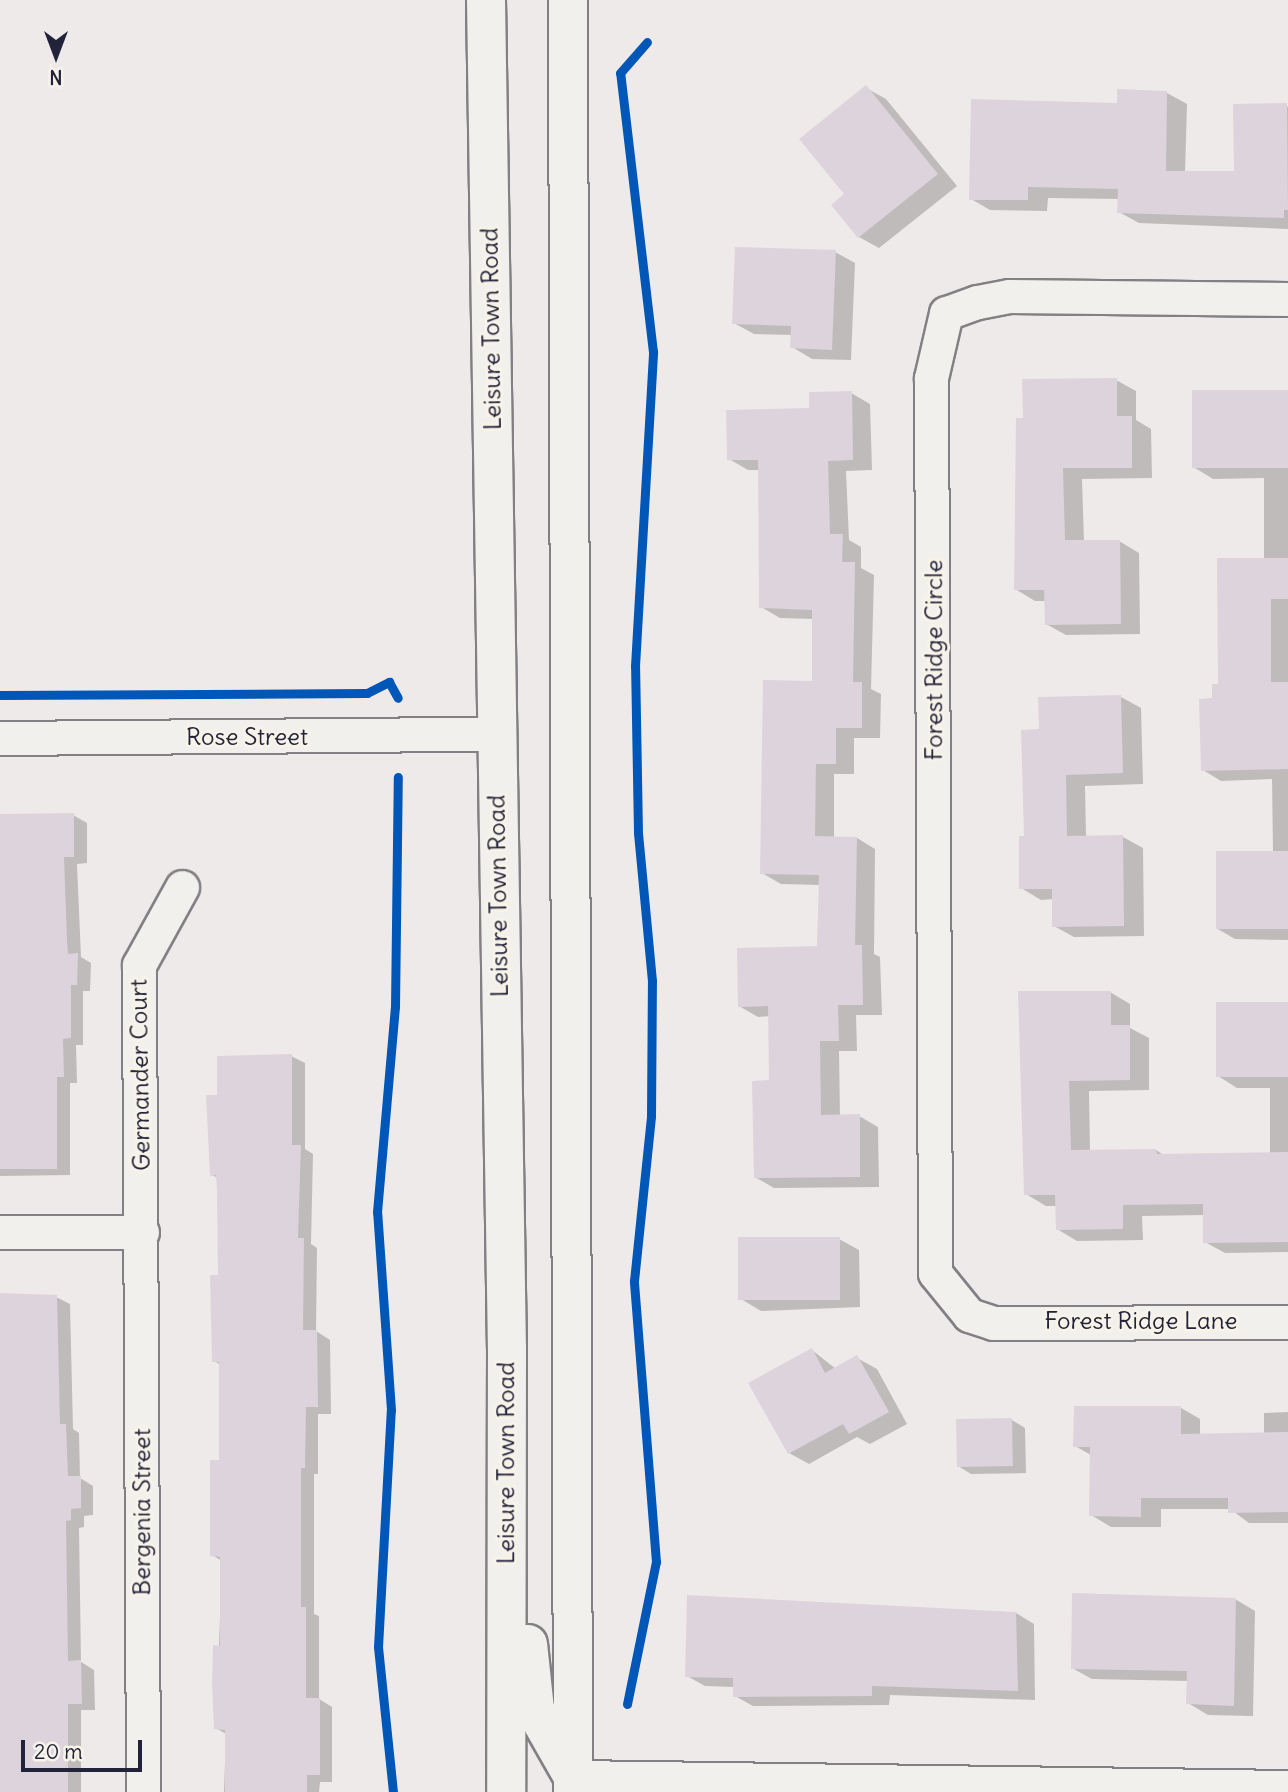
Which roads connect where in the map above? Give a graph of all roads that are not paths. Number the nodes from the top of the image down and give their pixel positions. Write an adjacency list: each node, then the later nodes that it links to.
1 (486, 0): 4 (main road, Leisure Town Road)
2 (568, 0): 12 (main road)
3 (1288, 299): 10 (street, Forest Ridge Circle)
4 (495, 734): 5 (street, Rose Street); 11 (main road, Leisure Town Road)
5 (0, 738)
6 (182, 887): 8 (street, Germander Court)
7 (0, 1232): 8 (street)
8 (142, 1232): 15 (street, Bergenia Street)
9 (1288, 1322): 10 (street, Forest Ridge Lane)
10 (993, 1323)
11 (507, 1349): 12 (main road); 16 (main road, Leisure Town Road)
12 (573, 1785): 13 (street)
13 (890, 1786): 14 (street)
14 (1288, 1787)
15 (143, 1792)
16 (506, 1792)

